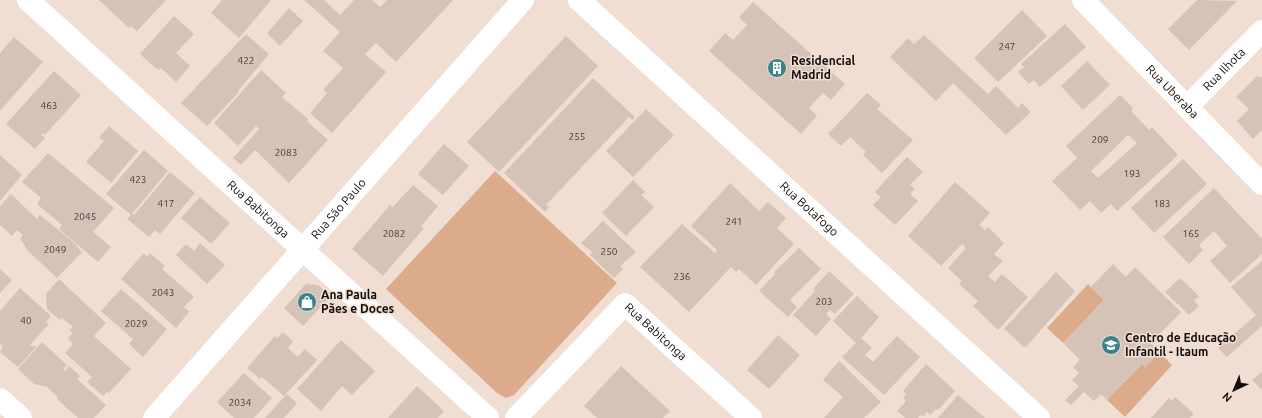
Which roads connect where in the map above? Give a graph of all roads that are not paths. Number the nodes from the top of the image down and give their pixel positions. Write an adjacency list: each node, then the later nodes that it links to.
1 (28, 0): 8 (street, Rua Babitonga)
2 (523, 0): 8 (street, Rua São Paulo)
3 (579, 0): 15 (street, Rua Botafogo)
4 (1083, 0): 6 (street, Rua Uberaba)
5 (1262, 31): 6 (street, Rua Ilhota)
6 (1187, 107): 7 (street, Rua Uberaba)
7 (1262, 184)
8 (303, 250): 11 (street, Rua São Paulo); 12 (street, Rua Babitonga)
9 (0, 399): 10 (street)
10 (21, 418)
11 (154, 418)
12 (488, 418)
13 (516, 418): 14 (street, Rua Babitonga)
14 (751, 418)
15 (1039, 418)

